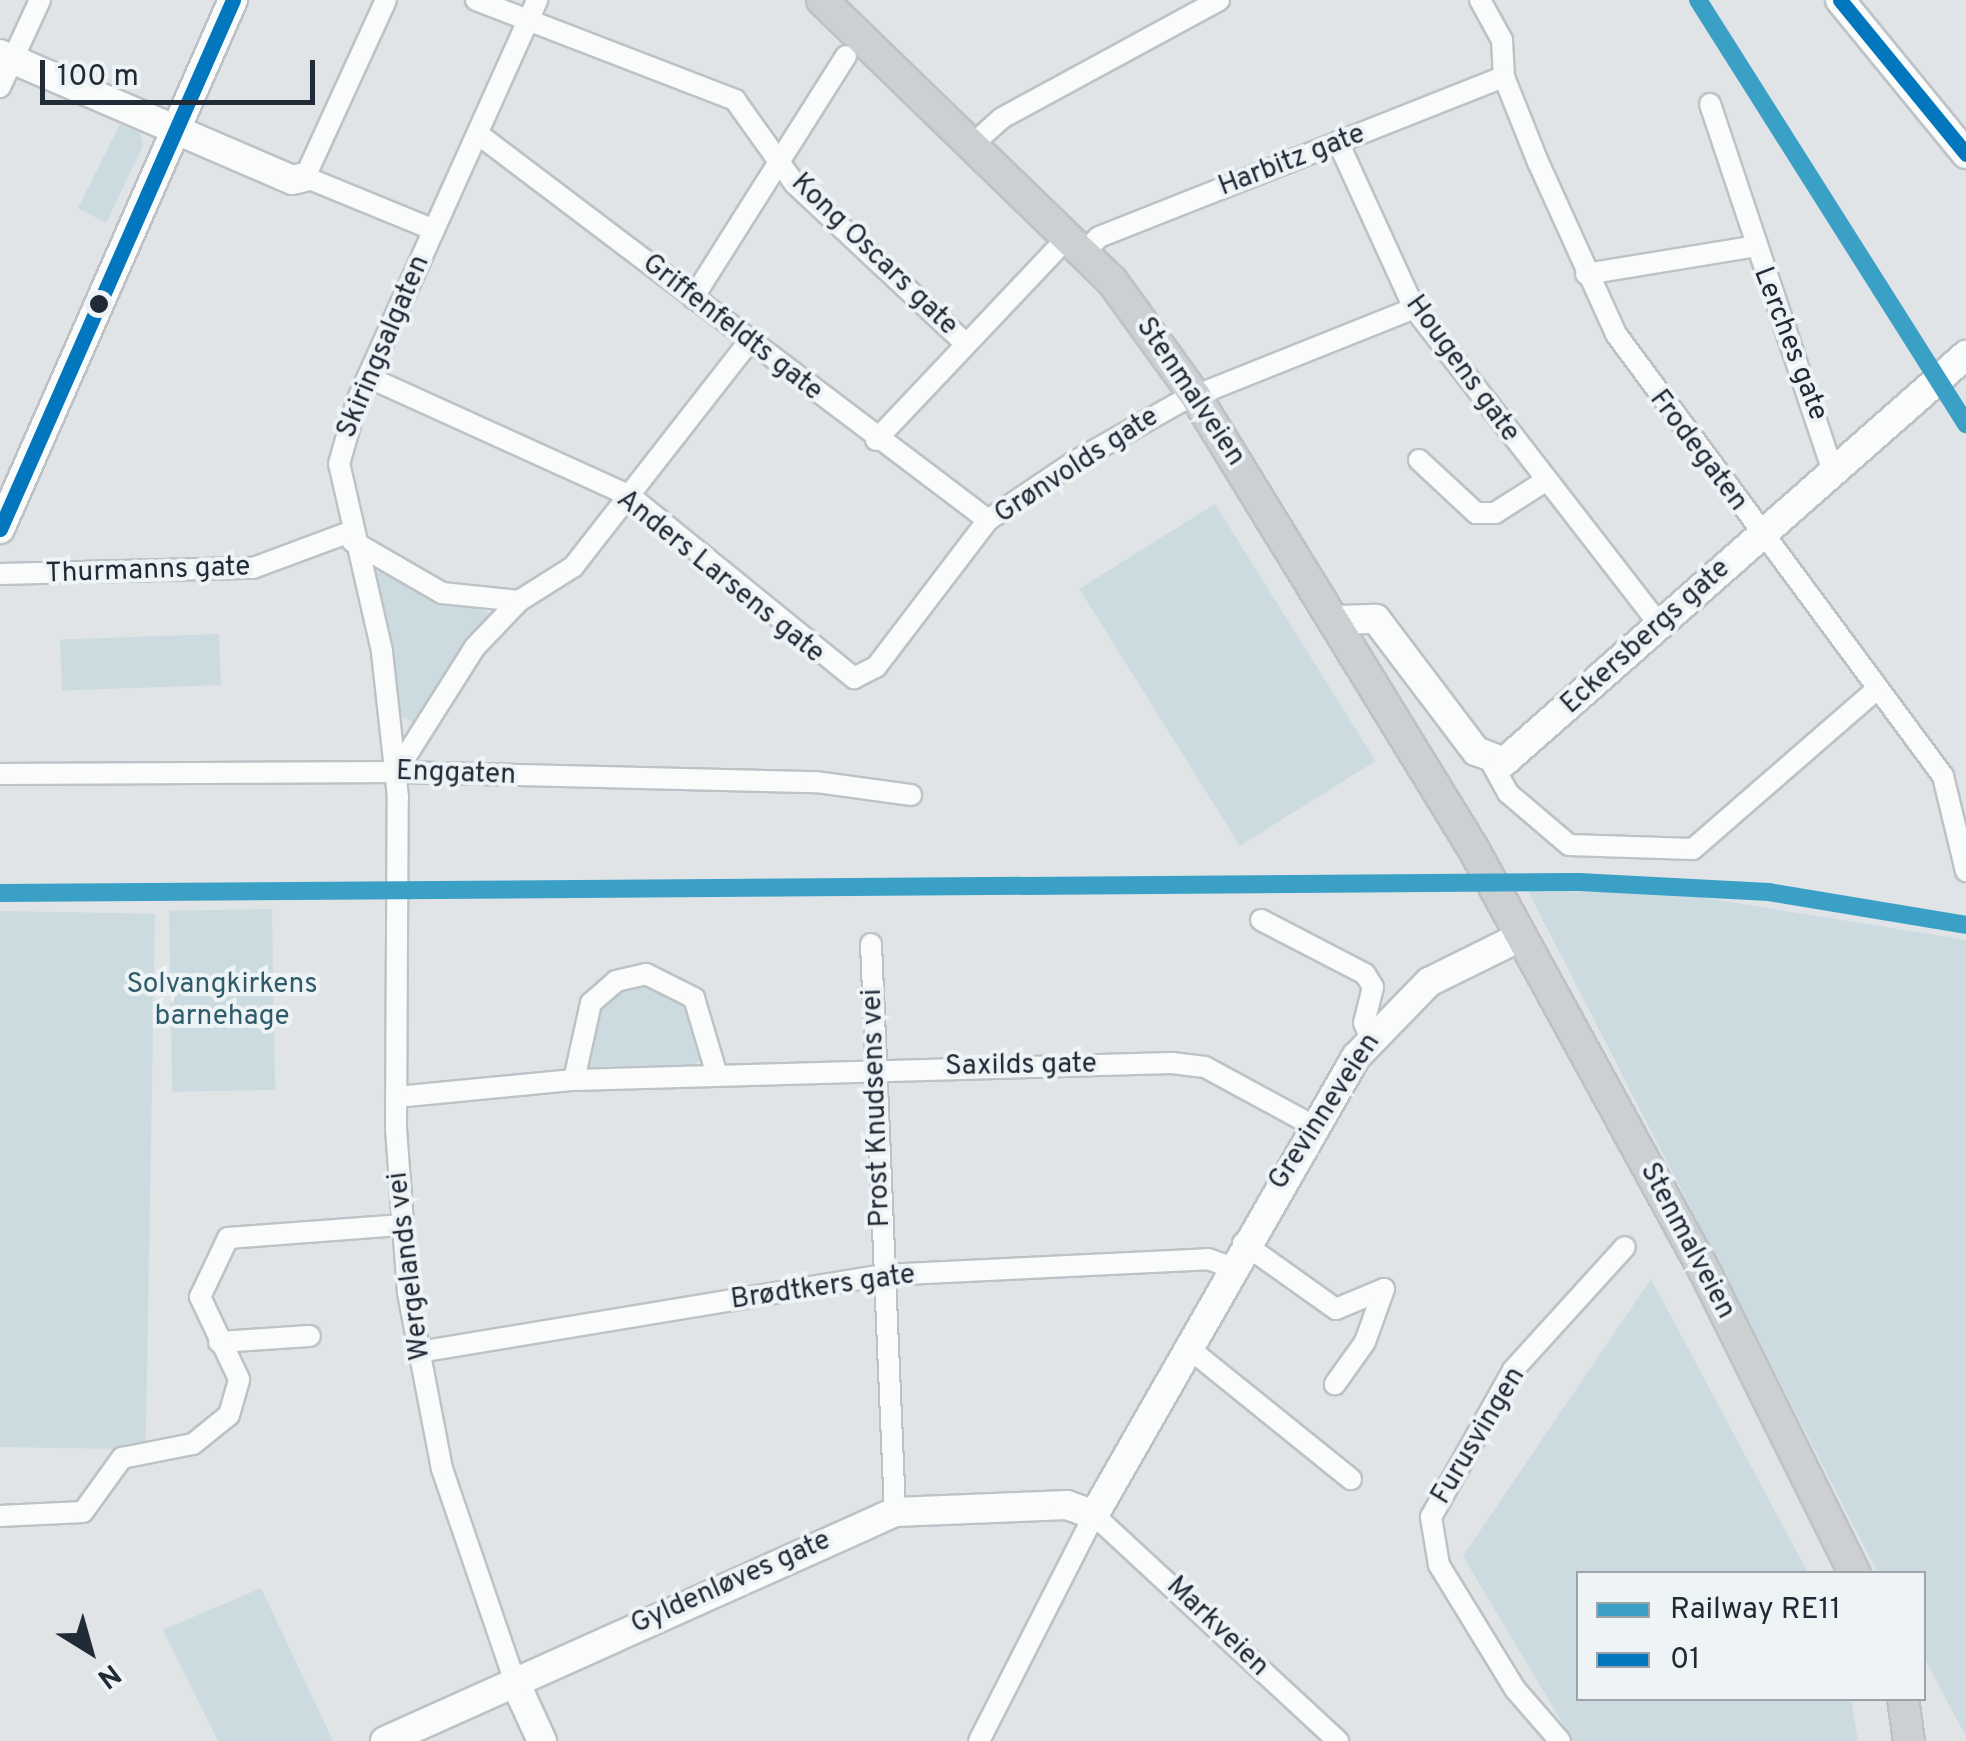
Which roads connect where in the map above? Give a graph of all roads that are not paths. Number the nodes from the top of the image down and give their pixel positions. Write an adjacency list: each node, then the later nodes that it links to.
1 (40, 0): 12 (street)
2 (233, 0): 15 (main road)
3 (386, 0): 21 (street)
4 (476, 0): 10 (street, Kong Oscars gate)
5 (538, 0): 10 (street, Skiringsalgaten)
6 (822, 0): 18 (main road, Stenmalveien)
7 (1219, 0): 18 (street)
8 (1480, 0): 13 (street, Frodegaten)
9 (1840, 0): 19 (main road)
10 (526, 22): 16 (street, Skiringsalgaten); 20 (street, Kong Oscars gate)
11 (846, 56): 20 (street)
12 (4, 71): 15 (main road)
13 (1504, 77): 17 (street, Harbitz gate); 25 (street, Frodegaten)
14 (1710, 104): 24 (street, Lerches gate)
15 (175, 130): 21 (main road); 39 (main road)
16 (478, 134): 22 (street, Skiringsalgaten); 26 (street, Griffenfeldts gate)
17 (1338, 142): 23 (street, Harbitz gate); 27 (street, Hougens gate)
18 (972, 145): 23 (main road, Stenmalveien)
19 (1966, 154)
20 (780, 160): 26 (street); 29 (street, Kong Oscars gate)
21 (306, 177): 22 (street)
22 (434, 230): 31 (street, Skiringsalgaten)
23 (1076, 244): 29 (street, Harbitz gate); 32 (main road, Stenmalveien)
24 (1751, 248): 25 (street); 35 (street, Lerches gate)
25 (1586, 274): 40 (street, Frodegaten)
26 (693, 298): 28 (street, Griffenfeldts gate)
27 (1414, 308): 32 (street, Grønvolds gate); 36 (street, Hougens gate)
28 (750, 342): 33 (street, Griffenfeldts gate); 37 (street)
29 (966, 344): 33 (street, Harbitz gate)
30 (1966, 355): 35 (main road, Eckersbergs gate)
31 (368, 377): 37 (street, Anders Larsens gate); 41 (street, Skiringsalgaten)
32 (1196, 397): 38 (street, Grønvolds gate); 44 (main road, Stenmalveien)
33 (876, 440): 38 (street, Griffenfeldts gate)
34 (1419, 460): 36 (street)
35 (1833, 472): 40 (main road, Eckersbergs gate)
36 (1545, 481): 45 (street, Hougens gate)
37 (630, 496): 43 (street); 46 (street, Anders Larsens gate)
38 (988, 520): 46 (street, Grønvolds gate)
39 (0, 528)
40 (1762, 534): 45 (main road, Eckersbergs gate); 47 (street, Frodegaten)
41 (351, 536): 42 (street, Thurmanns gate); 43 (street); 49 (street, Skiringsalgaten)
42 (0, 574)
43 (519, 601): 49 (street)
44 (1340, 620): 48 (main road); 54 (main road, Stenmalveien)
45 (1660, 624): 48 (main road, Eckersbergs gate)
46 (854, 678)
47 (1878, 688): 48 (street); 52 (street, Frodegaten)
48 (1492, 764)
49 (396, 772): 50 (street, Enggaten); 51 (street, Enggaten); 60 (street, Wergelands vei)
50 (0, 774)
51 (911, 795)
52 (1966, 871)
53 (1261, 920): 56 (street)
54 (1515, 925): 56 (main road, Grevinneveien); 75 (main road, Stenmalveien)
55 (871, 944): 57 (street, Prost Knudsens vei)
56 (1371, 1039): 61 (main road, Grevinneveien)
57 (876, 1071): 58 (street, Saxilds gate); 61 (street, Saxilds gate); 65 (street, Prost Knudsens vei)
58 (717, 1075): 59 (street, Saxilds gate); 59 (street)
59 (574, 1080): 60 (street, Saxilds gate)
60 (396, 1096): 62 (street, Wergelands vei)
61 (1310, 1124): 64 (main road, Grevinneveien)
62 (400, 1225): 67 (street); 69 (street, Wergelands vei)
63 (1624, 1248): 82 (street, Furusvingen)
64 (1236, 1255): 65 (street, Brødtkers gate); 68 (main road, Grevinneveien); 70 (street)
65 (884, 1275): 69 (street, Brødtkers gate); 72 (street, Prost Knudsens vei)
66 (310, 1336): 67 (street)
67 (219, 1342): 74 (street)
68 (1186, 1346): 71 (street); 73 (main road, Grevinneveien)
69 (418, 1352): 76 (street, Wergelands vei)
70 (1335, 1384)
71 (1351, 1479)
72 (895, 1512): 73 (main road, Gyldenløves gate); 76 (main road, Gyldenløves gate)
73 (1094, 1515): 80 (street, Grevinneveien); 81 (street, Markveien)
74 (0, 1516)
75 (1853, 1571)
76 (515, 1682): 78 (main road, Gyldenløves gate); 79 (main road, Wergelands vei)
77 (1903, 1701): 83 (main road)
78 (386, 1741)
79 (542, 1741)
80 (979, 1741)
81 (1338, 1741)
82 (1560, 1741)
83 (1908, 1741)

